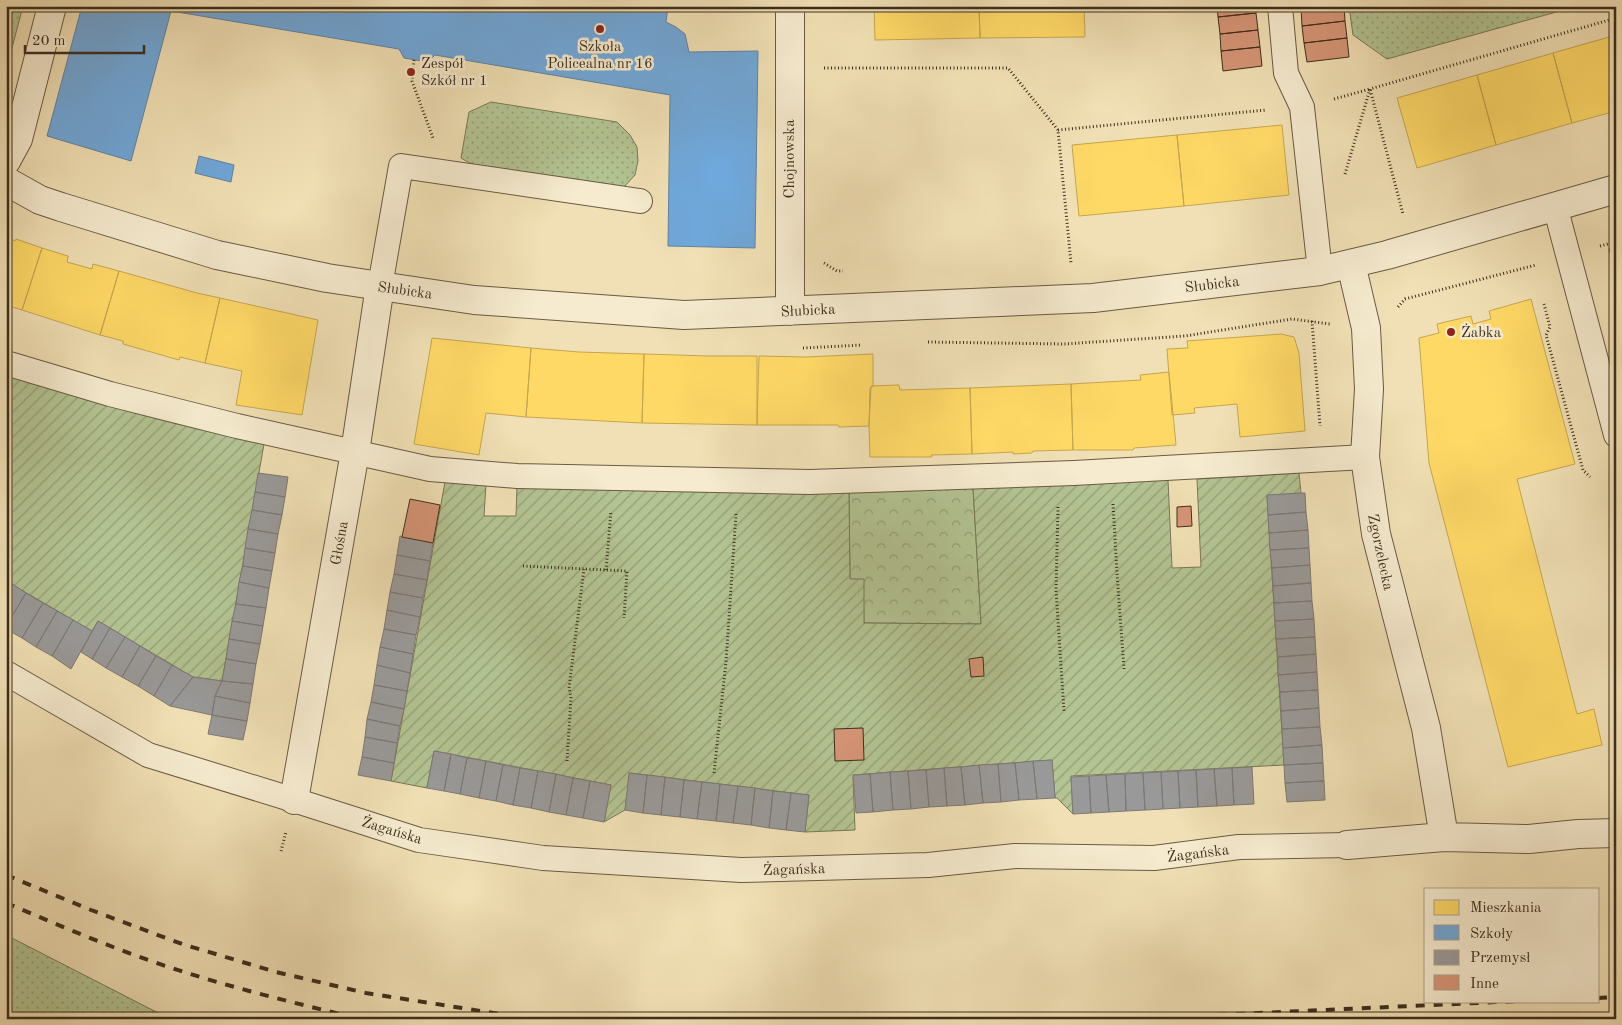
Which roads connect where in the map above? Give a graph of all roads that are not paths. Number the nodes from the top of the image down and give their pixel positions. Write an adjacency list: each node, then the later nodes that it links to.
1 (52, 6): 4 (street)
2 (790, 6): 12 (street, Chojnowska)
3 (1280, 6): 10 (lane)
4 (6, 161)
5 (6, 181): 11 (street, Słubicka)
6 (1616, 189): 8 (street, Słubicka)
7 (640, 201): 11 (lane)
8 (1555, 206): 9 (street, Słubicka); 14 (lane)
9 (1351, 264): 10 (street, Słubicka); 16 (street, Zgorzelecka)
10 (1320, 271): 12 (street, Słubicka)
11 (380, 286): 12 (street, Słubicka); 15 (street, Głośna)
12 (790, 311)
13 (6, 363): 15 (lane)
14 (1616, 435)
15 (355, 452): 16 (lane); 18 (street, Głośna)
16 (1364, 457): 20 (street, Zgorzelecka)
17 (6, 674): 18 (lane, Żagańska)
18 (294, 800): 21 (lane, Żagańska)
19 (1616, 833): 20 (street, Żagańska)
20 (1444, 837): 21 (street, Żagańska)
21 (1347, 844)

